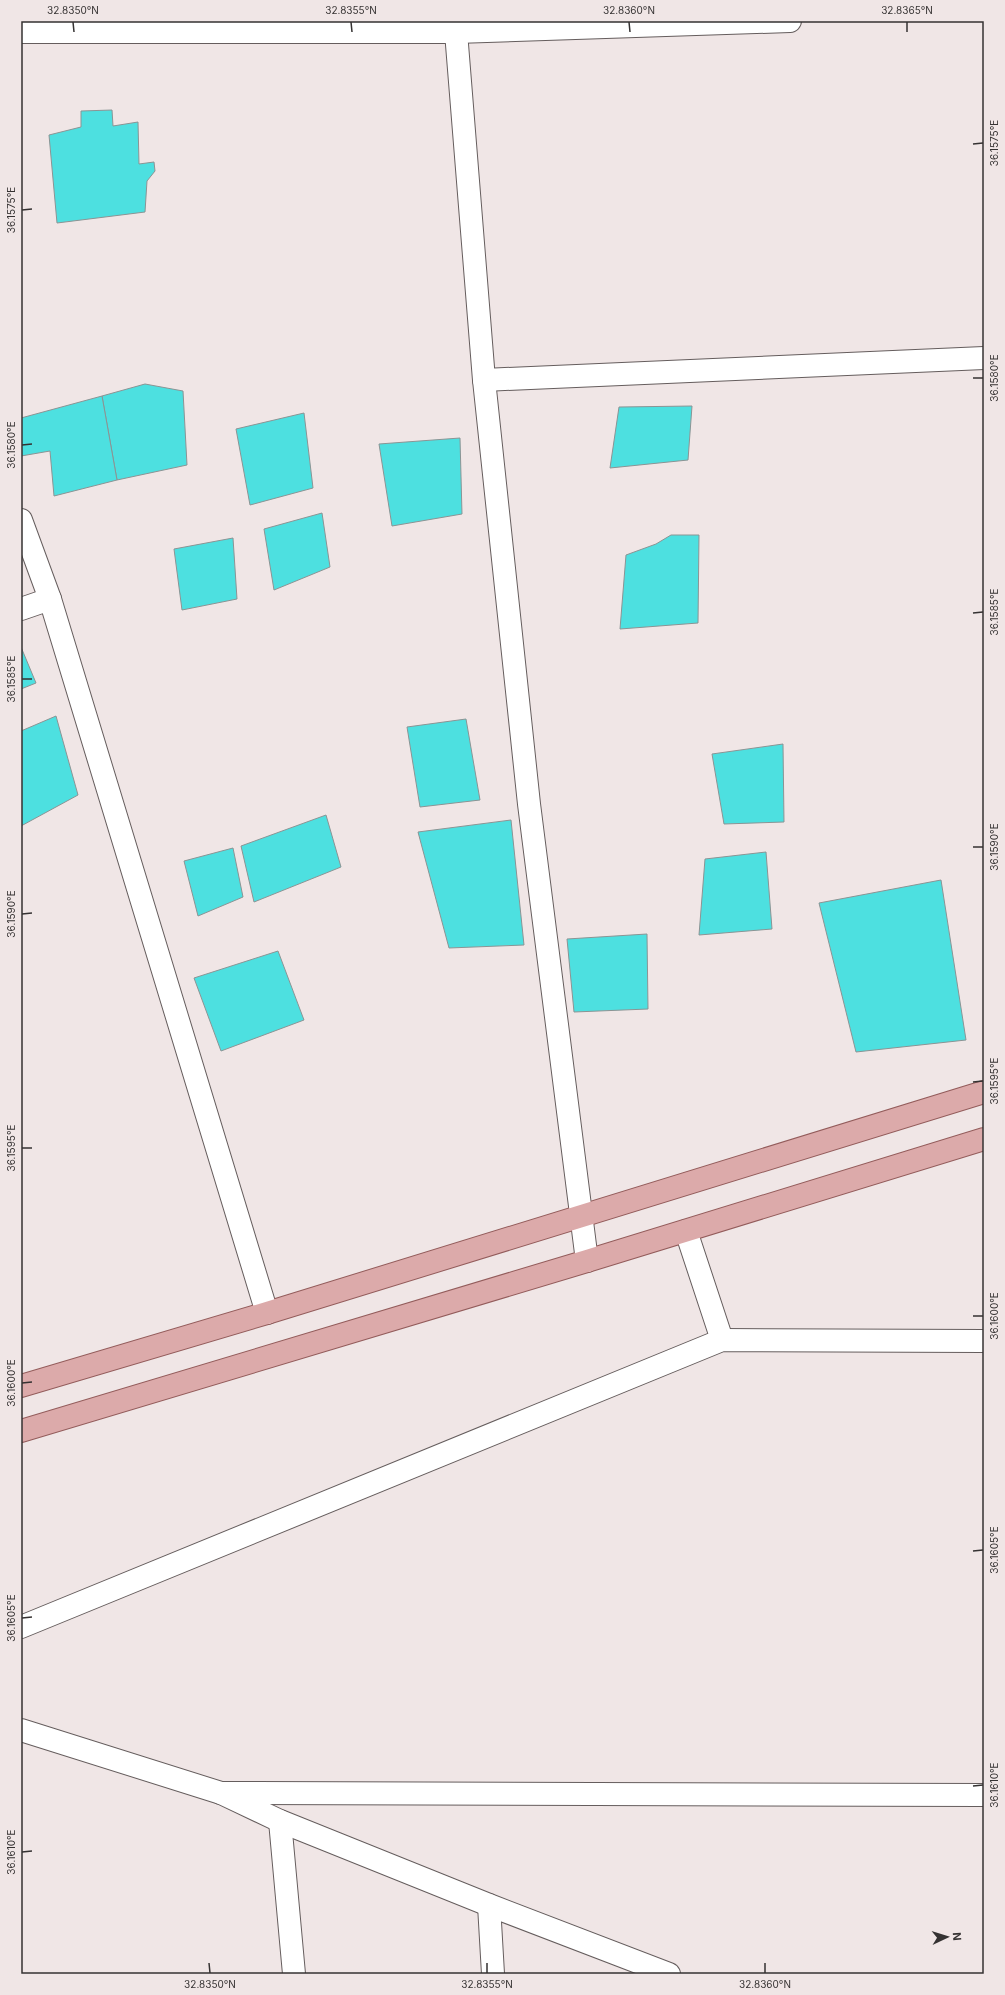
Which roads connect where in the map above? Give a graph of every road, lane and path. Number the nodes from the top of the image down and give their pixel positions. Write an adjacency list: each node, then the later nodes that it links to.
1 (790, 21): 3 (street)
2 (33, 28): 3 (street)
3 (456, 32): 5 (street)
4 (984, 358): 5 (street)
5 (484, 380): 11 (street)
6 (21, 520): 7 (street)
7 (50, 600): 8 (street); 14 (street)
8 (21, 609)
9 (984, 1092): 11 (main road)
10 (984, 1139): 12 (main road)
11 (581, 1216): 13 (street); 14 (main road)
12 (686, 1231): 13 (main road); 15 (street)
13 (587, 1261): 18 (main road)
14 (267, 1313): 17 (main road)
15 (722, 1340): 16 (street); 19 (street)
16 (984, 1341)
17 (21, 1386)
18 (21, 1431)
19 (21, 1628)
20 (21, 1730): 21 (street)
21 (221, 1793): 22 (street); 23 (street)
22 (984, 1794)
23 (280, 1821): 24 (street); 25 (street)
24 (489, 1905): 26 (street); 27 (street)
25 (294, 1974)
26 (493, 1974)
27 (670, 1974)

